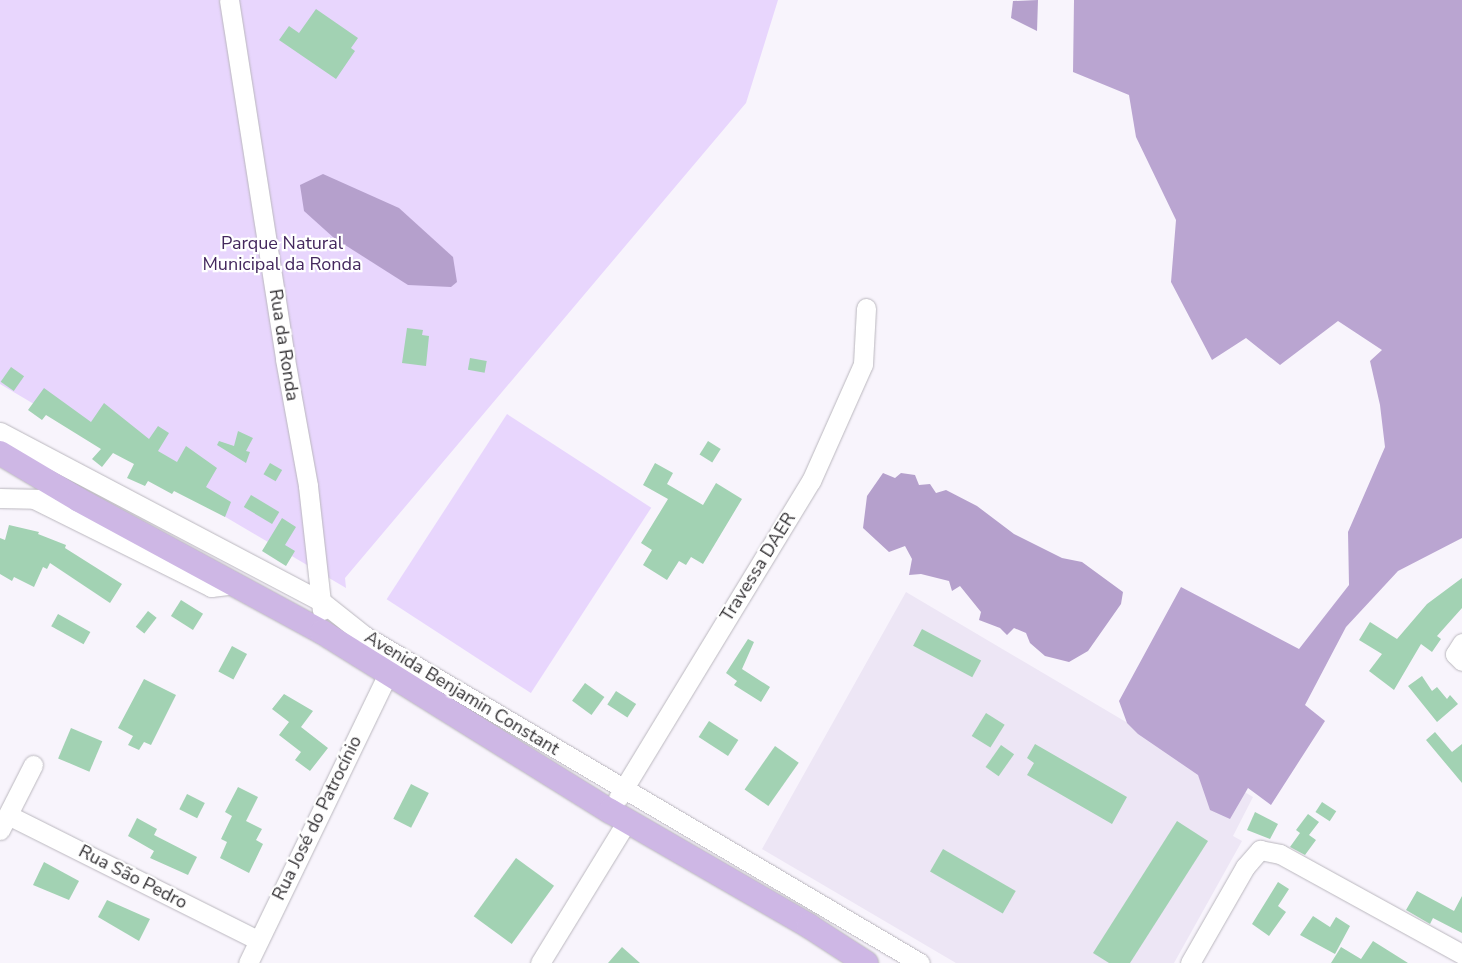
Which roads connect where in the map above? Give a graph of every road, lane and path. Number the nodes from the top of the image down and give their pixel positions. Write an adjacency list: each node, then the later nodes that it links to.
1 (229, 0): 9 (street, Rua da Ronda)
2 (866, 308): 13 (street, Travessa DAER)
3 (0, 432): 9 (street, Avenida Benjamin Constant)
4 (0, 453): 7 (main road, Avenida Benjamin Constant)
5 (0, 498): 6 (street, Avenida Benjamin Constant)
6 (34, 499): 7 (street, Avenida Benjamin Constant); 8 (street, Avenida Benjamin Constant)
7 (79, 500): 8 (main road, Avenida Benjamin Constant)
8 (236, 584): 10 (main road, Avenida Benjamin Constant)
9 (322, 602): 10 (street, Rua da Ronda); 13 (street, Avenida Benjamin Constant)
10 (322, 632): 11 (main road, Avenida Benjamin Constant)
11 (388, 672): 14 (main road, Avenida Benjamin Constant); 16 (street, Rua José do Patrocínio)
12 (33, 765): 15 (street)
13 (622, 788): 14 (street, Travessa DAER); 21 (street, Avenida Benjamin Constant)
14 (619, 816): 19 (street, Travessa DAER); 20 (main road, Avenida Benjamin Constant)
15 (4, 822): 16 (street, Rua São Pedro)
16 (258, 940): 18 (street, Rua José do Patrocínio)
17 (1462, 954): 22 (street)
18 (248, 963)
19 (540, 963)
20 (866, 963)
21 (920, 963)
22 (1190, 963)

